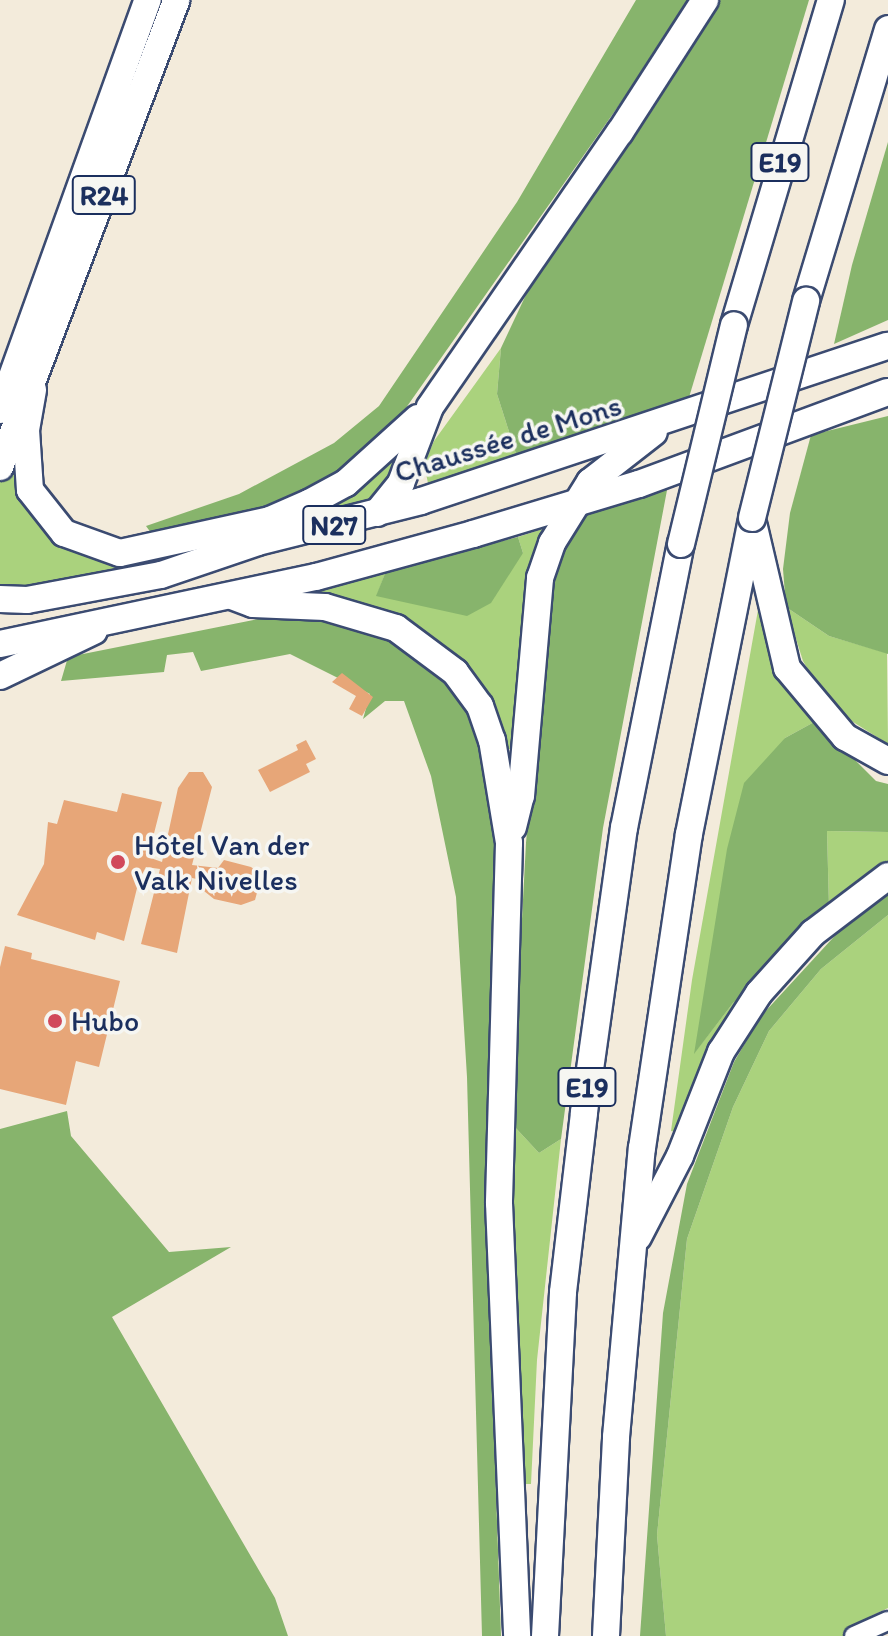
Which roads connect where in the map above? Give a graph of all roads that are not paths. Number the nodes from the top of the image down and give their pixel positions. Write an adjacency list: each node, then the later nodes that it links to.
1 (148, 0): 10 (highway, R24)
2 (176, 0): 7 (highway, R24)
3 (705, 0): 9 (highway)
4 (831, 0): 27 (highway, E19, bridge)
5 (888, 29): 15 (highway, E19, bridge)
6 (888, 346): 11 (highway, Chaussée de Mons / N27)
7 (33, 390): 9 (highway); 12 (highway, R24)
8 (885, 394): 13 (highway, N27)
9 (430, 407): 14 (highway)
10 (0, 410)
11 (662, 425): 13 (highway); 14 (highway, Chaussée de Mons / N27)
12 (0, 467)
13 (570, 507): 16 (highway, N27); 22 (highway)
14 (377, 513): 17 (highway, Chaussée de Mons / N27)
15 (752, 518): 21 (highway); 24 (highway, E19)
16 (232, 596): 18 (highway, N27); 22 (highway)
17 (0, 599)
18 (104, 624): 19 (highway, N27); 20 (highway)
19 (0, 644)
20 (0, 676)
21 (888, 761)
22 (509, 843): 26 (highway)
23 (888, 876): 24 (highway)
24 (631, 1251): 28 (highway, E19)
25 (888, 1621): 29 (street)
26 (517, 1636)
27 (545, 1636)
28 (606, 1636)
29 (854, 1636)

